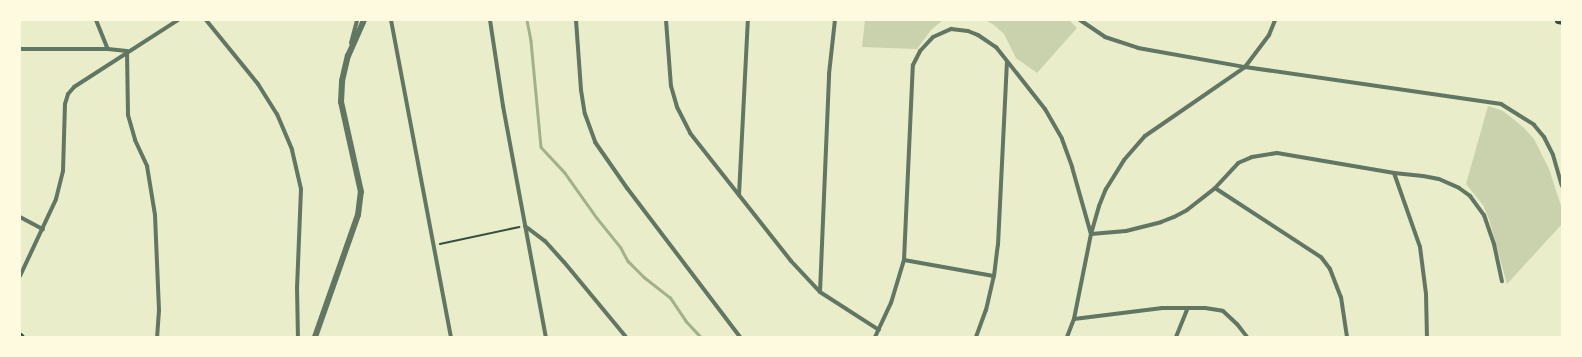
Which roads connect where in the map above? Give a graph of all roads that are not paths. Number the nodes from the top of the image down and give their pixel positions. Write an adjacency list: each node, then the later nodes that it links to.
1 (96, 20): 16 (street)
2 (178, 20): 18 (street)
3 (206, 20): 39 (street)
4 (357, 20): 19 (street)
5 (364, 20): 19 (street)
6 (391, 20): 41 (street)
7 (490, 20): 27 (street)
8 (576, 20): 44 (street)
9 (666, 20): 25 (street)
10 (748, 20): 25 (street)
11 (835, 20): 34 (street)
12 (1080, 20): 21 (street)
13 (1275, 20): 21 (street)
14 (1558, 20): 15 (main road)
15 (1562, 21)
16 (108, 48): 17 (street); 18 (street)
17 (20, 49)
18 (127, 51): 28 (street); 38 (street)
19 (348, 56): 40 (street)
20 (1008, 62): 29 (street); 30 (street); 32 (street)
21 (1245, 67): 23 (street); 29 (street)
22 (1394, 173): 24 (street); 33 (street); 51 (street)
23 (1562, 186)
24 (1215, 188): 29 (street); 50 (street)
25 (739, 196): 34 (street)
26 (20, 217): 28 (street)
27 (525, 226): 42 (street); 43 (street)
28 (43, 229): 31 (street)
29 (1091, 234): 36 (street)
30 (904, 260): 32 (street); 37 (street)
31 (20, 276)
32 (994, 276): 46 (street)
33 (1502, 281)
34 (820, 292): 37 (street)
35 (1188, 308): 36 (street); 48 (street); 49 (street)
36 (1074, 319): 47 (street)
37 (879, 330): 45 (street)
38 (157, 337)
39 (298, 337)
40 (315, 337)
41 (451, 337)
42 (546, 337)
43 (626, 337)
44 (740, 337)
45 (875, 337)
46 (976, 337)
47 (1067, 337)
48 (1176, 337)
49 (1247, 337)
50 (1347, 337)
51 (1427, 337)

